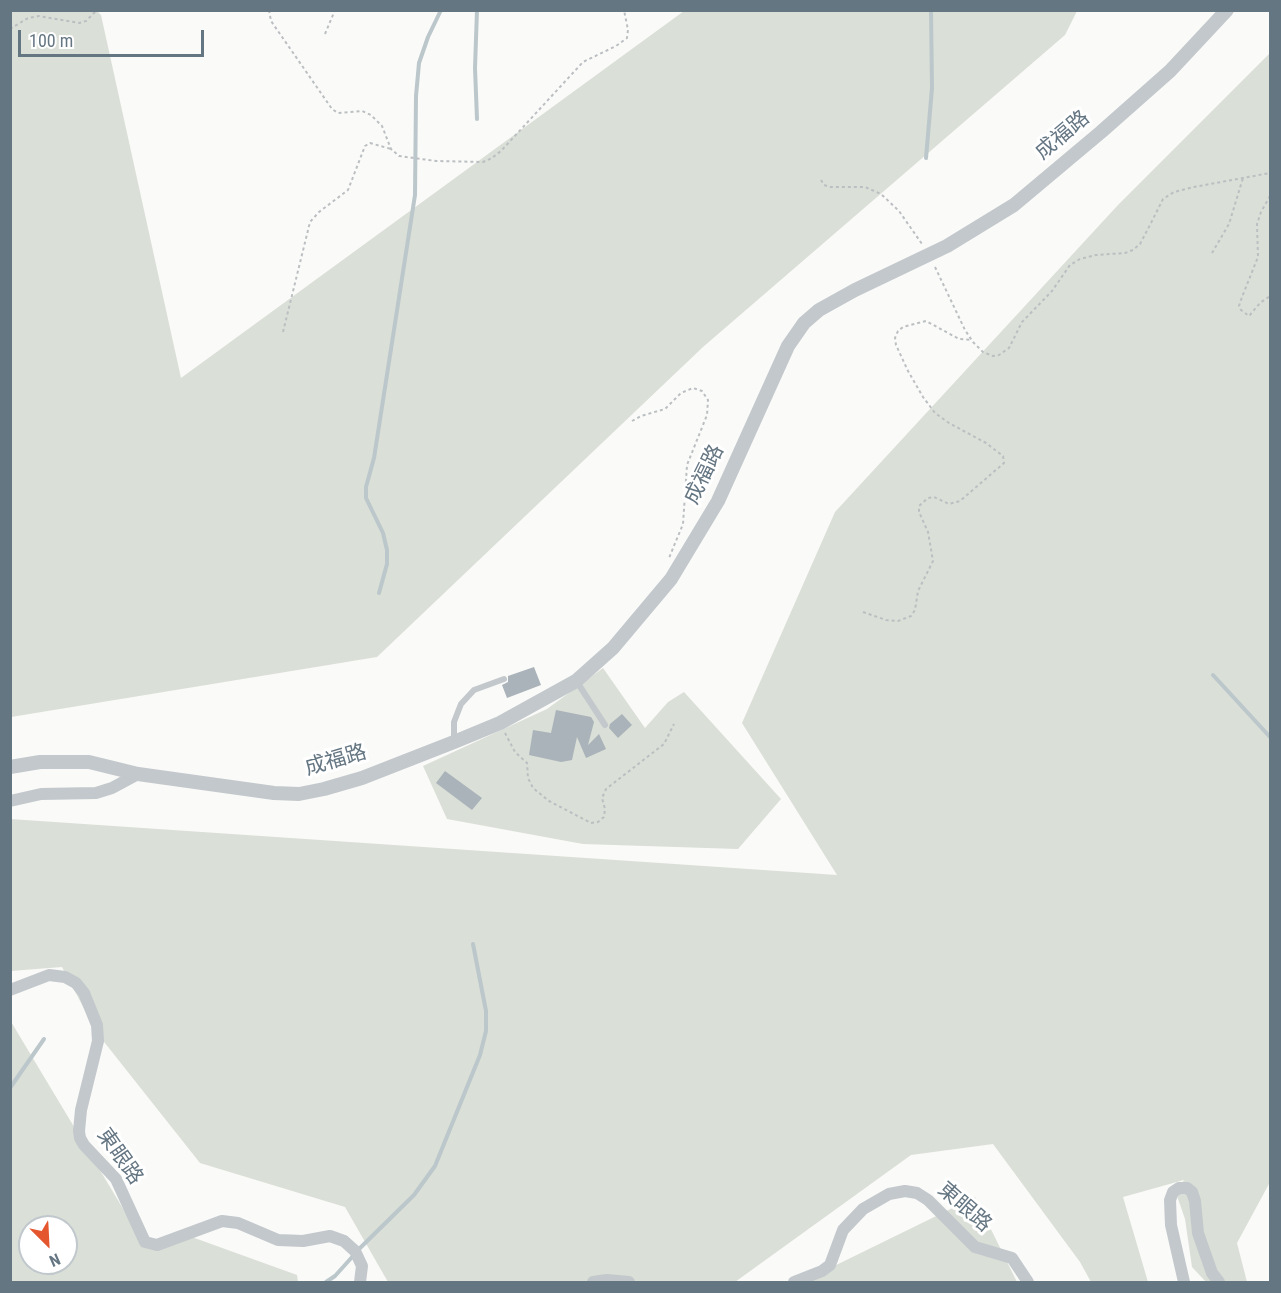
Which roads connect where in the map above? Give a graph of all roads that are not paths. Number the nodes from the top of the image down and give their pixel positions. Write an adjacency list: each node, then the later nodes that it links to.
1 (1227, 10): 3 (street, 成福路)
2 (504, 679): 5 (lane)
3 (576, 681): 4 (lane); 5 (street, 成福路)
4 (605, 725)
5 (454, 742): 7 (street, 成福路)
6 (10, 767): 7 (street, 成福路)
7 (138, 774): 8 (street)
8 (10, 801)
9 (10, 990): 10 (street, 東眼路)
10 (360, 1282)
11 (593, 1282): 12 (street)
12 (629, 1282)
13 (795, 1282): 14 (street, 東眼路)
14 (1028, 1282)
15 (1184, 1282): 16 (street)
16 (1219, 1282)

